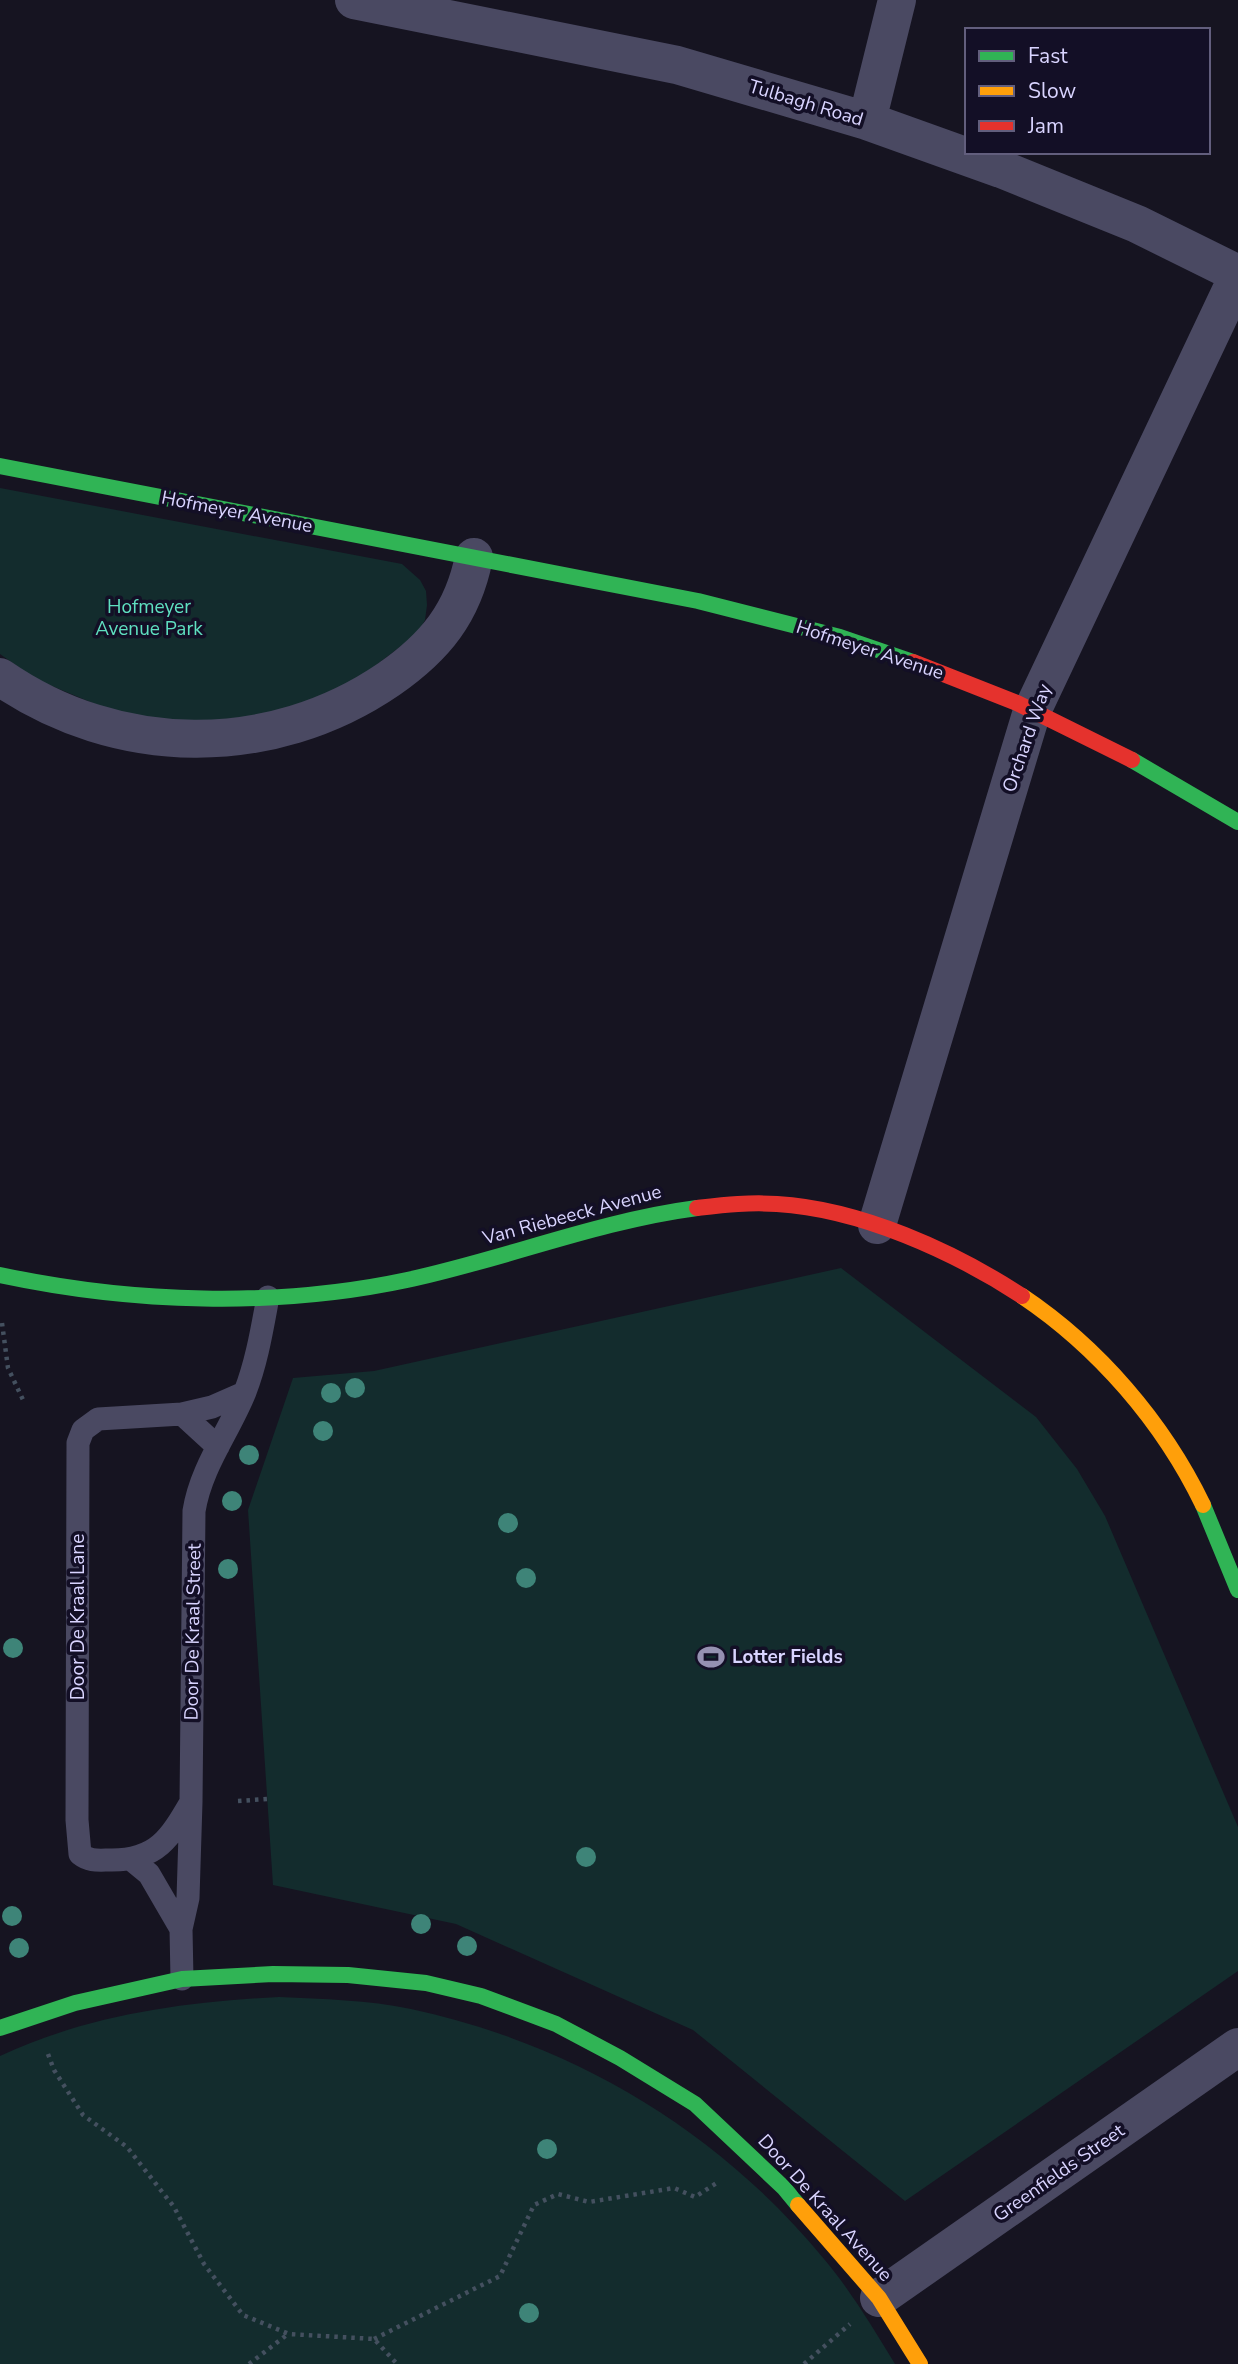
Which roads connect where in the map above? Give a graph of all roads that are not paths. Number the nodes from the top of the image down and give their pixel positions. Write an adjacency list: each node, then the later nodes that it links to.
1 (354, 0): 3 (street, Tulbagh Road)
2 (897, 0): 3 (street)
3 (867, 121): 4 (street, Tulbagh Road)
4 (1238, 275): 8 (street, Orchard Way)
5 (0, 466): 6 (street, Hofmeyer Avenue)
6 (474, 557): 7 (street); 8 (street, Hofmeyer Avenue)
7 (0, 677)
8 (1032, 711): 9 (street, Hofmeyer Avenue); 10 (street, Orchard Way)
9 (1238, 822)
10 (877, 1224): 12 (street, Van Riebeeck Avenue); 16 (street, Van Riebeeck Avenue)
11 (0, 1275): 12 (street, Van Riebeeck Avenue)
12 (268, 1297): 13 (lane, Door De Kraal Street)
13 (244, 1393): 14 (lane, Door De Kraal Lane); 15 (lane, Door De Kraal Street)
14 (183, 1414): 15 (lane); 18 (lane, Door De Kraal Lane)
15 (218, 1447): 17 (lane, Door De Kraal Street)
16 (1238, 1590)
17 (191, 1802): 18 (lane, Door De Kraal Lane); 19 (lane, Door De Kraal Street)
18 (132, 1860): 19 (lane)
19 (181, 1929): 20 (lane, Door De Kraal Street)
20 (183, 1979): 21 (street, Door De Kraal Avenue); 23 (street, Door De Kraal Avenue)
21 (0, 2028)
22 (1238, 2047): 23 (street, Greenfields Street)
23 (879, 2298): 24 (street, Door De Kraal Avenue)
24 (920, 2364)

